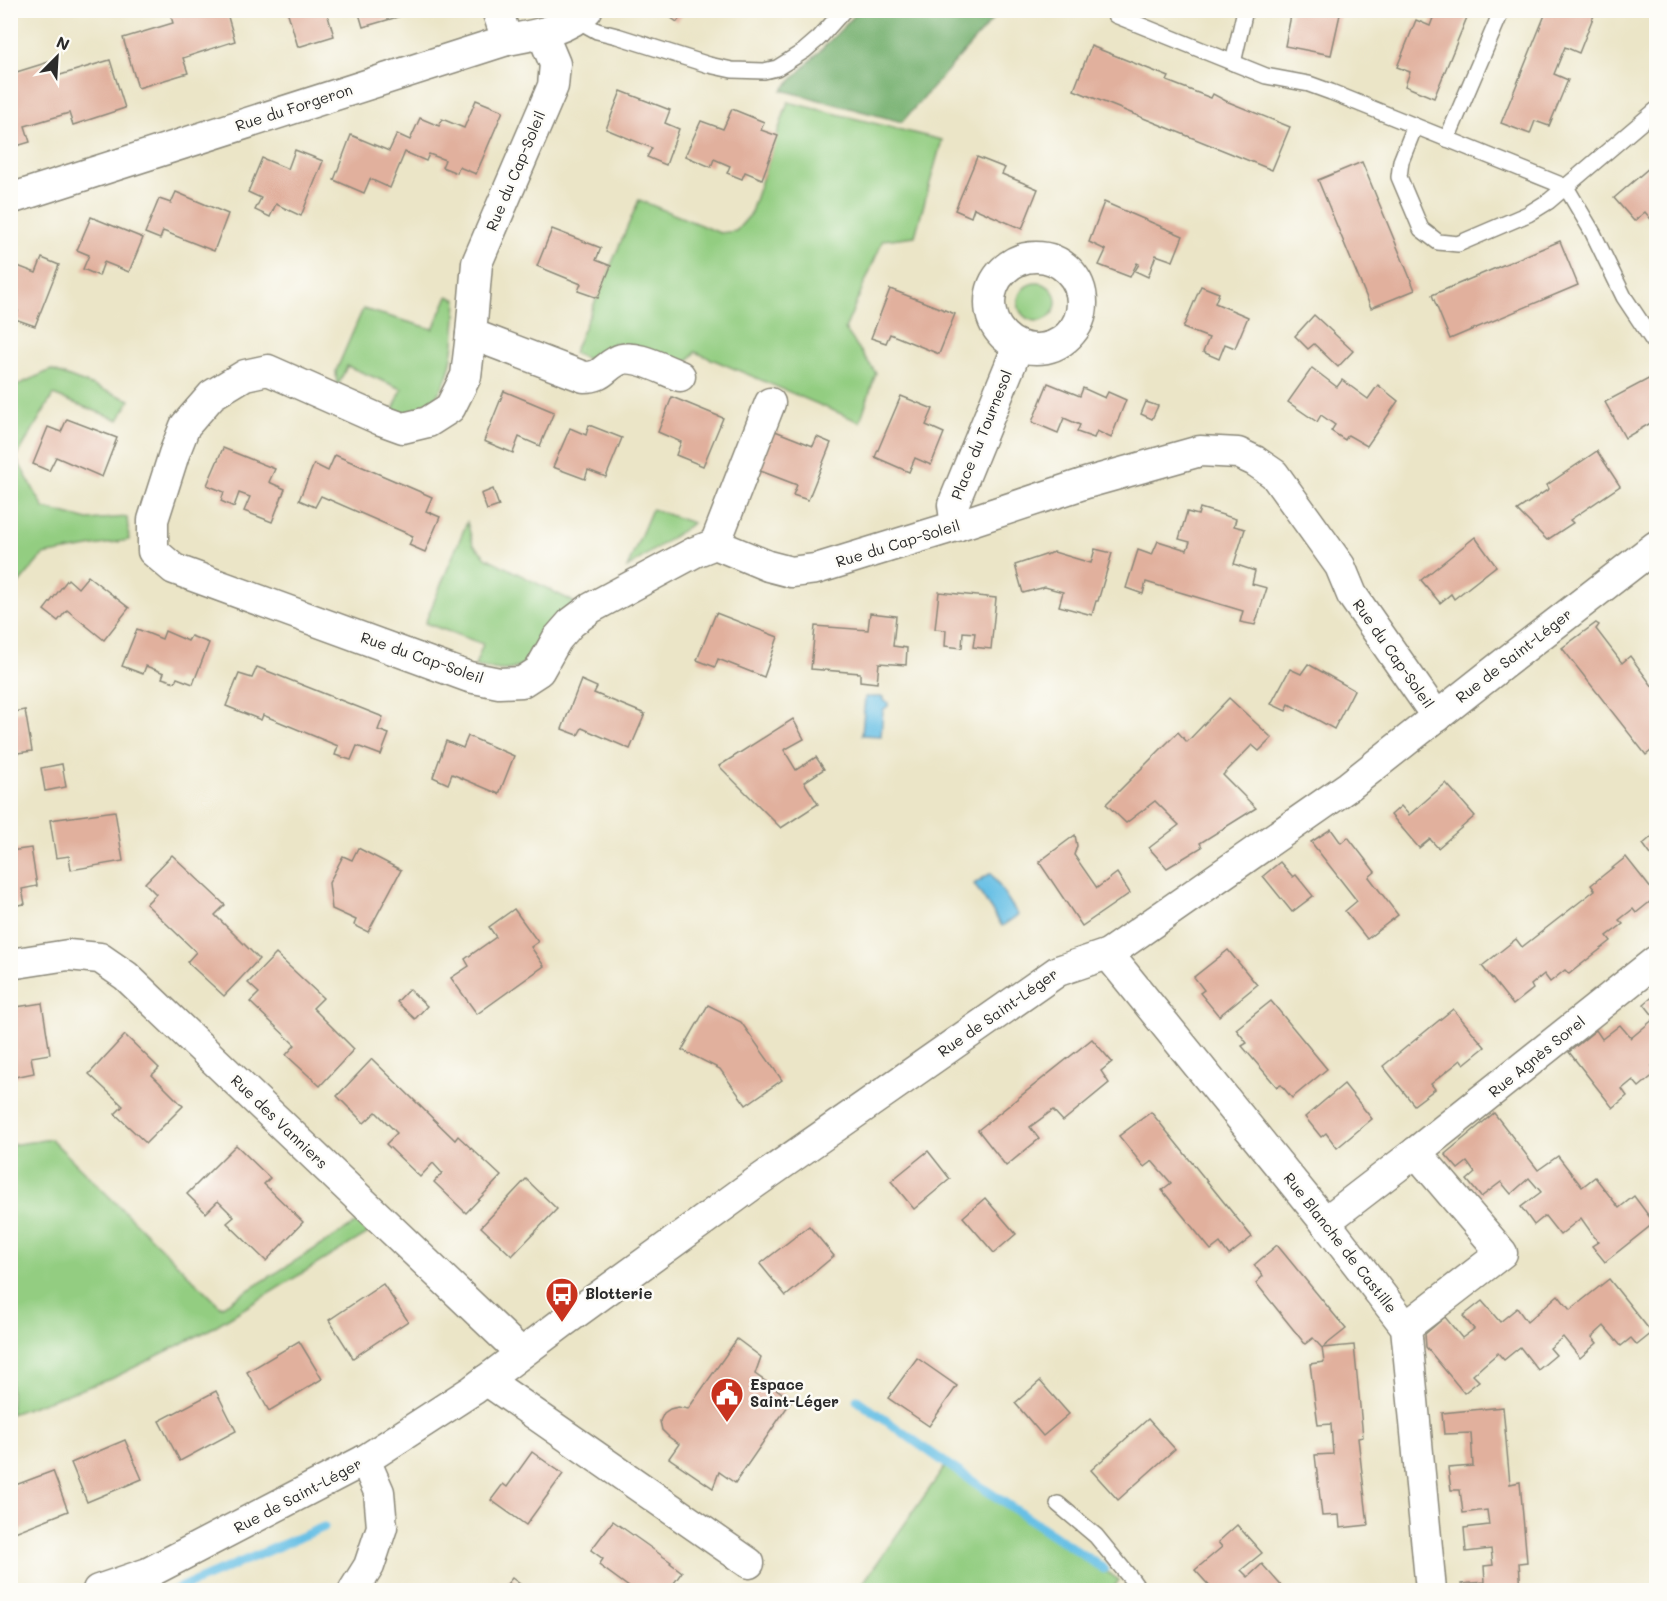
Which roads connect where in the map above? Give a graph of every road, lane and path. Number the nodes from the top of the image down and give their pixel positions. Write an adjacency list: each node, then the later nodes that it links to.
1 (497, 10): 8 (street)
2 (844, 10): 5 (lane)
3 (1245, 10): 9 (lane)
4 (1502, 10): 12 (lane)
5 (582, 15): 7 (street, Rue du Forgeron)
6 (1115, 15): 9 (lane)
7 (542, 33): 8 (street, Rue du Forgeron); 15 (street, Rue du Cap-Soleil)
8 (507, 40): 14 (street, Rue du Forgeron)
9 (1233, 63): 11 (lane)
10 (1656, 110): 13 (lane)
11 (1415, 126): 12 (lane); 13 (lane)
12 (1448, 139): 13 (lane)
13 (1566, 187): 17 (lane)
14 (10, 199)
15 (471, 334): 18 (street); 21 (street, Rue du Cap-Soleil)
16 (1018, 345): 20 (street, Place du Tournesol)
17 (1656, 345)
18 (680, 376)
19 (770, 403): 21 (street)
20 (957, 526): 21 (street, Rue du Cap-Soleil); 23 (street, Rue du Cap-Soleil)
21 (715, 544)
22 (1656, 546): 23 (street, Rue de Saint-Léger)
23 (1437, 717): 24 (street, Rue de Saint-Léger)
24 (1108, 954): 28 (street, Rue Blanche de Castille); 30 (street, Rue de Saint-Léger)
25 (1656, 961): 27 (street, Rue Agnès Sorel)
26 (10, 964): 30 (street, Rue des Vanniers)
27 (1416, 1152): 28 (street, Rue Agnès Sorel); 29 (street)
28 (1325, 1222): 29 (street, Rue Blanche de Castille)
29 (1406, 1327): 38 (street, Rue Blanche de Castille)
30 (521, 1353): 31 (street, Rue de Saint-Léger)
31 (486, 1380): 32 (street, Rue de Saint-Léger); 34 (street)
32 (365, 1460): 35 (street, Rue de Saint-Léger); 36 (street)
33 (1058, 1504): 37 (lane)
34 (749, 1563)
35 (98, 1590)
36 (354, 1590)
37 (1139, 1590)
38 (1431, 1590)

